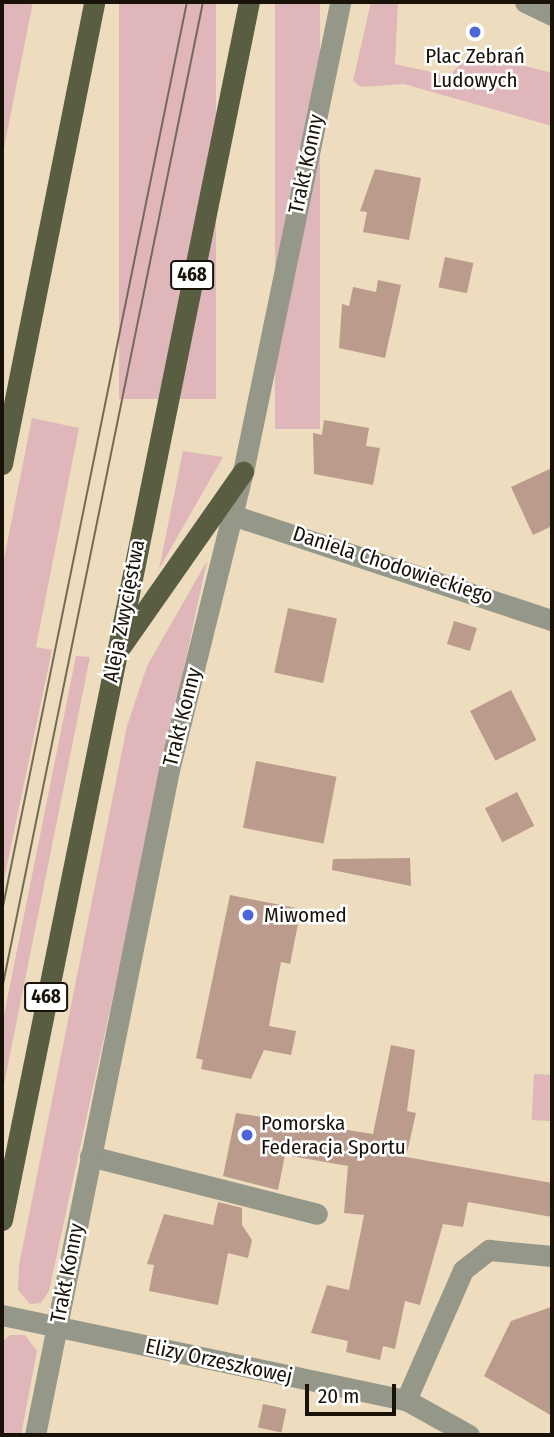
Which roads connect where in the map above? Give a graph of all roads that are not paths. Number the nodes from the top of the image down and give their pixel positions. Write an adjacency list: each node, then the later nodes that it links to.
1 (94, 2): 6 (main road)
2 (249, 2): 10 (main road, Aleja Zwycięstwa / 468)
3 (340, 2): 7 (street, Trakt Konny)
4 (525, 2): 5 (street)
5 (552, 15)
6 (2, 464)
7 (243, 472): 8 (street, Trakt Konny); 10 (main road)
8 (232, 514): 9 (street, Daniela Chodowieckiego); 11 (street, Trakt Konny)
9 (552, 620)
10 (116, 653): 13 (main road, Aleja Zwycięstwa / 468)
11 (90, 1156): 12 (street); 16 (street, Trakt Konny)
12 (317, 1214)
13 (2, 1220)
14 (552, 1256): 17 (street)
15 (2, 1315): 16 (street, Elizy Orzeszkowej)
16 (56, 1326): 17 (street, Elizy Orzeszkowej); 18 (street, Trakt Konny)
17 (406, 1400): 19 (street, Elizy Orzeszkowej)
18 (35, 1435)
19 (469, 1435)

